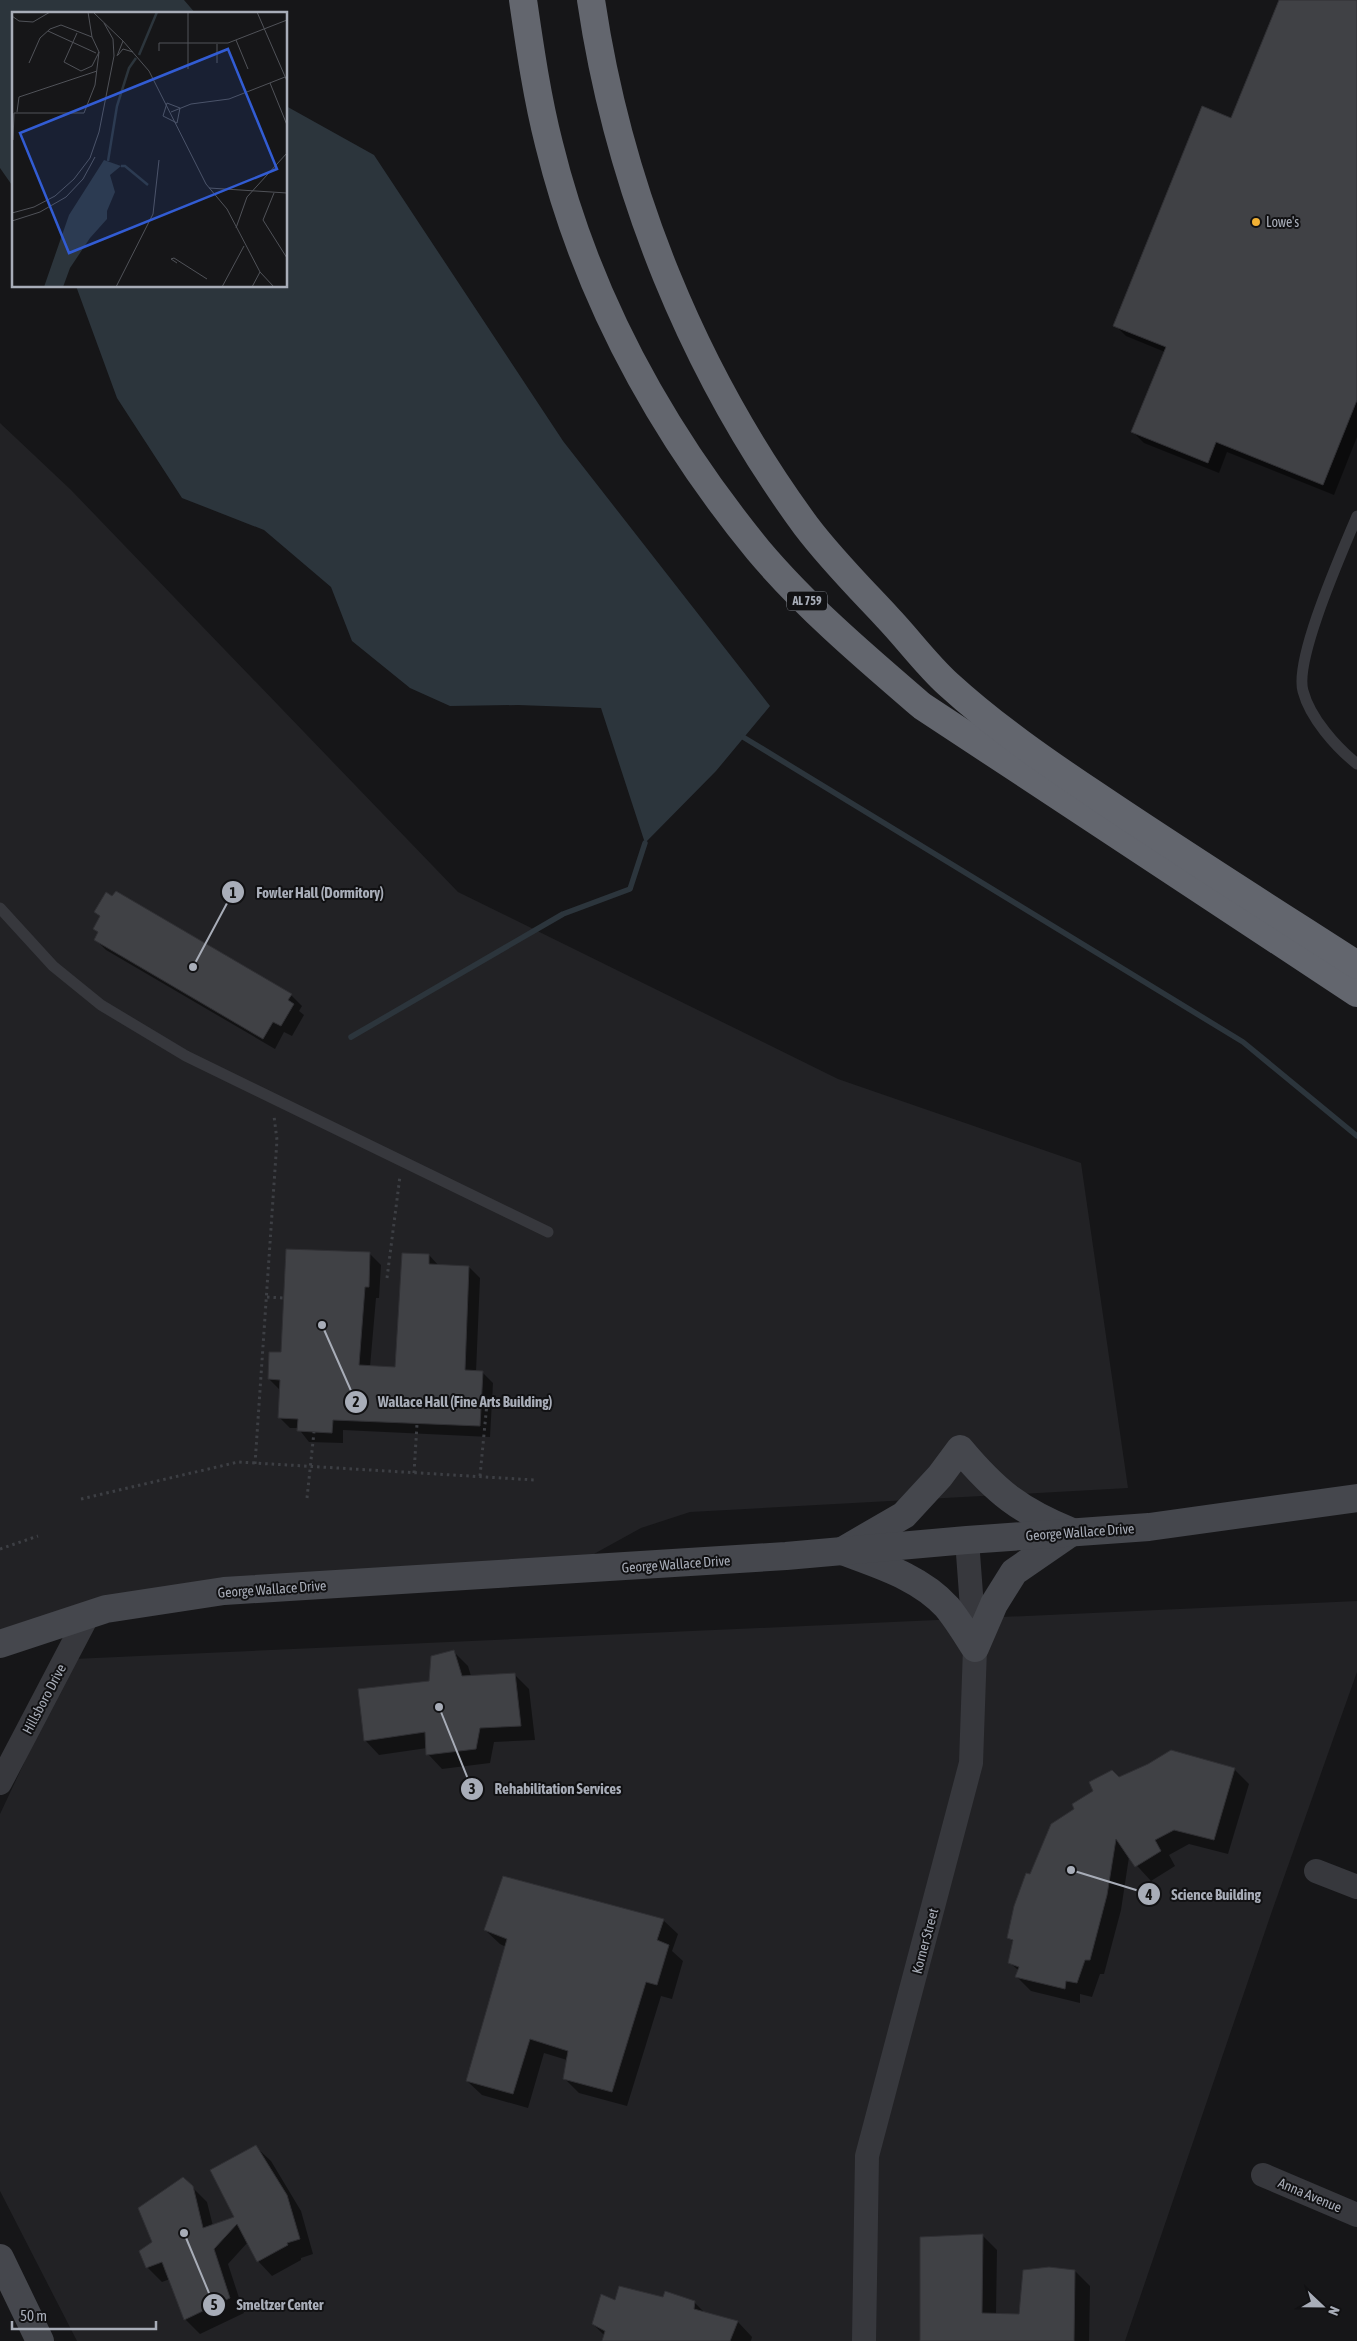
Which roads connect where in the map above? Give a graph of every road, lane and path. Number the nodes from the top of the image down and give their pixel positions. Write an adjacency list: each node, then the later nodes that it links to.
1 (523, 0): 7 (highway, AL 759)
2 (591, 0): 6 (highway)
3 (1357, 516): 4 (lane)
4 (1357, 764)
5 (0, 908): 8 (lane)
6 (1357, 964)
7 (1357, 994)
8 (272, 1098): 9 (lane); 12 (path)
9 (402, 1161): 10 (lane); 11 (path)
10 (548, 1232)
11 (387, 1278)
12 (267, 1297): 13 (path); 19 (path)
13 (284, 1298)
14 (481, 1402): 15 (path)
15 (487, 1403): 16 (path); 22 (path)
16 (538, 1407)
17 (417, 1424): 21 (path)
18 (314, 1432): 20 (path)
19 (255, 1464): 20 (path); 26 (path)
20 (311, 1467): 21 (path); 24 (path)
21 (414, 1472): 22 (path)
22 (480, 1476): 23 (path)
23 (535, 1480)
24 (307, 1498)
25 (1357, 1498): 27 (street, George Wallace Drive)
26 (81, 1499)
27 (1072, 1532): 29 (street, George Wallace Drive); 31 (street); 34 (street)
28 (38, 1536): 30 (path)
29 (966, 1540): 31 (street, George Wallace Drive); 34 (street, Korner Street)
30 (0, 1548)
31 (842, 1551): 32 (street, George Wallace Drive); 34 (street)
32 (88, 1615): 33 (street, George Wallace Drive); 35 (street, Hillsboro Drive)
33 (0, 1644)
34 (975, 1648): 42 (street, Korner Street)
35 (0, 1783)
36 (1316, 1871): 37 (street)
37 (1357, 1887)
38 (1263, 2175): 39 (street, Anna Avenue)
39 (1357, 2214)
40 (0, 2258): 41 (street)
41 (40, 2341)
42 (864, 2341)

